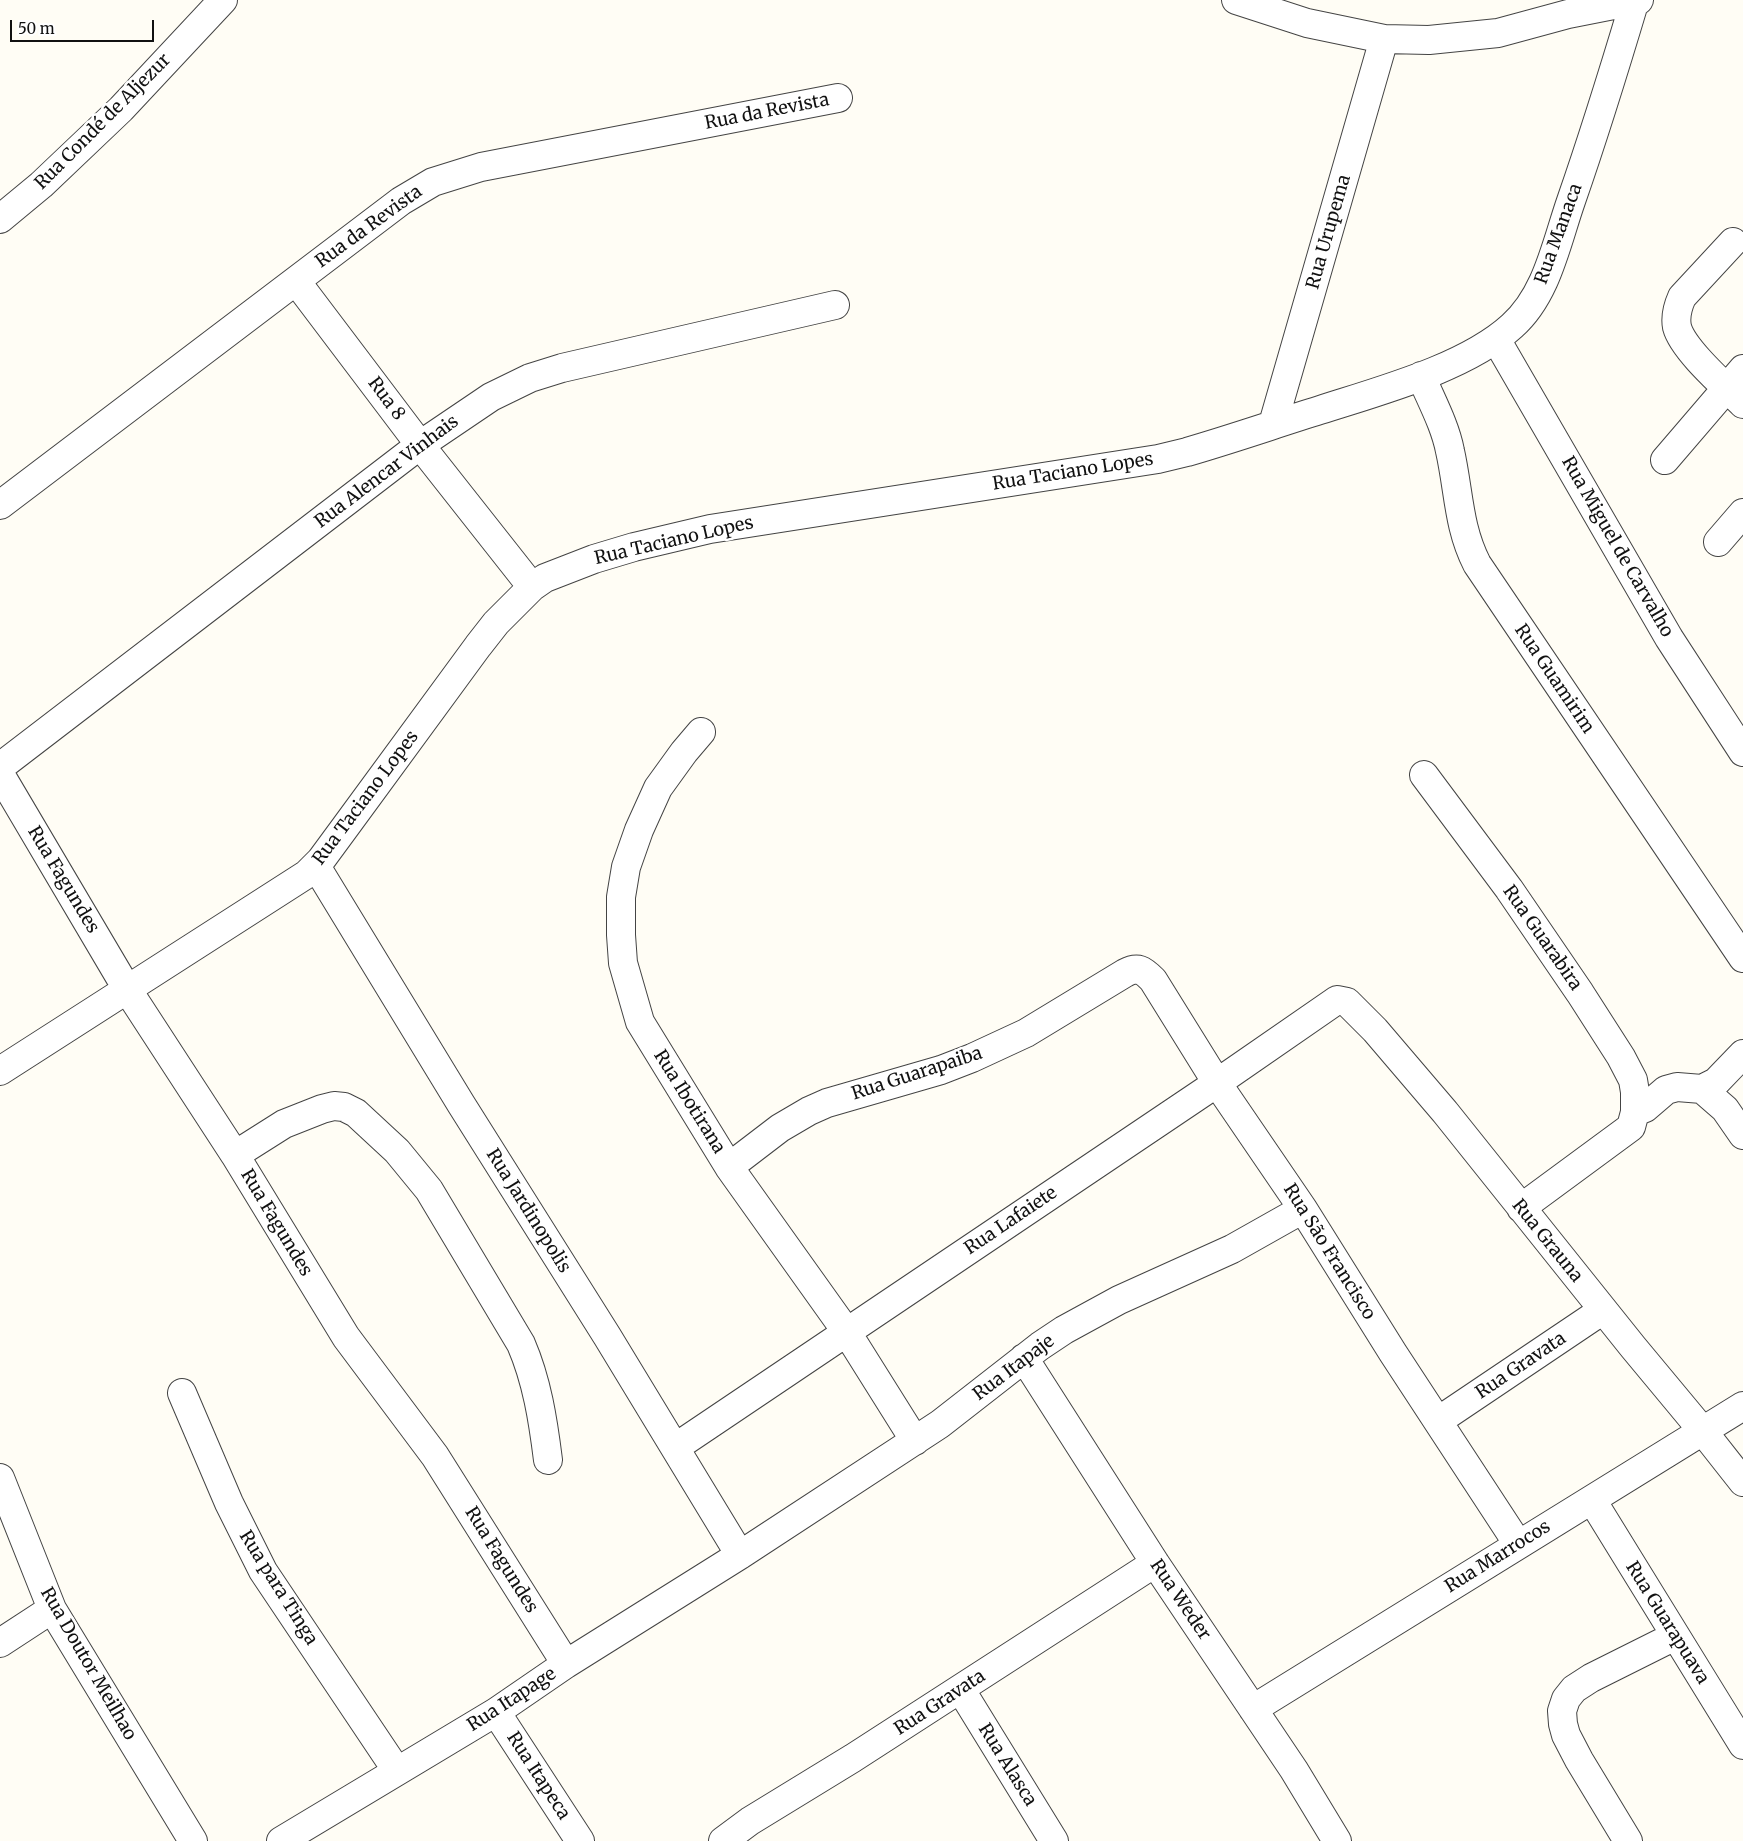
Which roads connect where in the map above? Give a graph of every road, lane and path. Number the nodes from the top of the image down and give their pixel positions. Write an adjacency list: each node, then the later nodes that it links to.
1 (223, 0): 6 (street, Rua Condé de Aljezur)
2 (1236, 0): 4 (street)
3 (1636, 0): 4 (street); 10 (street, Rua Manaca)
4 (1384, 39): 13 (street, Rua Urupema)
5 (838, 98): 8 (street, Rua da Revista)
6 (0, 218)
7 (1733, 242): 12 (street)
8 (296, 282): 14 (street, Rua 8); 16 (street, Rua da Revista)
9 (835, 305): 14 (street, Rua Alencar Vinhais)
10 (1496, 339): 11 (street, Rua Manaca); 21 (street, Rua Miguel de Carvalho)
11 (1421, 376): 13 (street, Rua Manaca); 26 (street, Rua Guamirim)
12 (1738, 387): 15 (street)
13 (1273, 424): 19 (street, Rua Taciano Lopes)
14 (420, 445): 19 (street, Rua 8); 22 (street, Rua Alencar Vinhais)
15 (1665, 460)
16 (0, 505)
17 (1743, 513): 18 (street)
18 (1718, 542)
19 (532, 587): 25 (street, Rua Taciano Lopes)
20 (701, 732): 37 (street, Rua Ibotirana)
21 (1743, 752)
22 (0, 767)
23 (0, 774): 28 (street, Rua Fagundes)
24 (1424, 775): 34 (street, Rua Guarabira)
25 (316, 866): 28 (street, Rua Taciano Lopes); 48 (street, Rua Jardinopolis)
26 (1743, 958)
27 (1133, 969): 32 (street, Rua São Francisco); 37 (street, Rua Guarapaiba)
28 (127, 989): 31 (street, Rua Taciano Lopes); 36 (street, Rua Fagundes)
29 (1347, 1002): 32 (street, Rua Lafaiete); 38 (street, Rua Grauna)
30 (1743, 1054): 33 (street)
31 (0, 1071)
32 (1216, 1083): 39 (street, Rua São Francisco); 41 (street, Rua Lafaiete)
33 (1702, 1089): 34 (street); 35 (street)
34 (1635, 1112): 38 (street)
35 (1743, 1135)
36 (235, 1155): 49 (street); 59 (street, Rua Fagundes)
37 (729, 1167): 41 (street, Rua Ibotirana)
38 (1521, 1208): 40 (street, Rua Grauna)
39 (1304, 1209): 42 (street, Rua Itapaje); 45 (street, Rua São Francisco)
40 (1603, 1310): 45 (street, Rua Gravata); 46 (street, Rua Grauna)
41 (846, 1331): 47 (street, Rua Ibotirana); 48 (street, Rua Lafaiete)
42 (1024, 1358): 47 (street, Rua Itapaje); 55 (street, Rua Weder)
43 (182, 1393): 64 (street, Rua para Tinga)
44 (1743, 1406): 46 (street, Rua Marrocos)
45 (1438, 1421): 53 (street, Rua São Francisco)
46 (1702, 1430): 51 (street, Rua Grauna); 52 (street, Rua Marrocos)
47 (915, 1441): 54 (street, Rua Itapaje)
48 (676, 1447): 54 (street, Rua Jardinopolis)
49 (548, 1460)
50 (0, 1478): 56 (street, Rua Doutor Meilhao)
51 (1743, 1482)
52 (1592, 1500): 53 (street, Rua Marrocos); 57 (street, Rua Guarapuava)
53 (1518, 1544): 61 (street, Rua Marrocos)
54 (740, 1555): 59 (street, Rua Itapage)
55 (1155, 1564): 60 (street, Rua Gravata); 61 (street, Rua Weder)
56 (52, 1610): 58 (street); 66 (street, Rua Doutor Meilhao)
57 (1676, 1636): 63 (street, Rua Guarapuava); 71 (street)
58 (0, 1642)
59 (566, 1664): 62 (street, Rua Itapage)
60 (961, 1690): 68 (street, Rua Gravata); 69 (street, Rua Alasca)
61 (1253, 1709): 70 (street, Rua Weder)
62 (496, 1712): 64 (street, Rua Itapage); 67 (street, Rua Itapeca)
63 (1743, 1745)
64 (396, 1771): 65 (street, Rua Itapage)
65 (293, 1838)
66 (193, 1841)
67 (580, 1841)
68 (723, 1841)
69 (1054, 1841)
70 (1337, 1841)
71 (1628, 1841)

